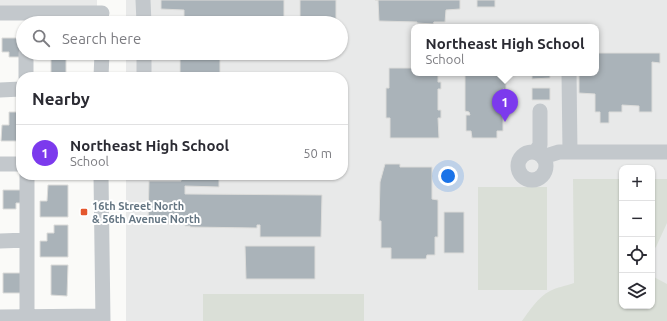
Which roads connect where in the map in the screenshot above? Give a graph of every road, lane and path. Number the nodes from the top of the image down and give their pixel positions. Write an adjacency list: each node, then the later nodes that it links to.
1 (144, 0): 5 (street)
2 (26, 12): 3 (street); 4 (street)
3 (102, 12)
4 (0, 13)
5 (144, 16)
6 (26, 60): 9 (street)
7 (102, 60): 10 (street)
8 (144, 60): 11 (street)
9 (26, 72)
10 (101, 72)
11 (144, 72)
12 (569, 76): 16 (street)
13 (16, 89): 14 (street)
14 (0, 90)
15 (540, 111): 16 (street)
16 (570, 152): 17 (street)
17 (667, 152)
18 (0, 164): 19 (street)
19 (16, 164)
20 (27, 180): 22 (street)
21 (101, 180): 25 (street)
22 (27, 240): 23 (street); 26 (street)
23 (0, 241)
24 (0, 316): 26 (street)
25 (103, 318): 26 (street)
26 (27, 319)

